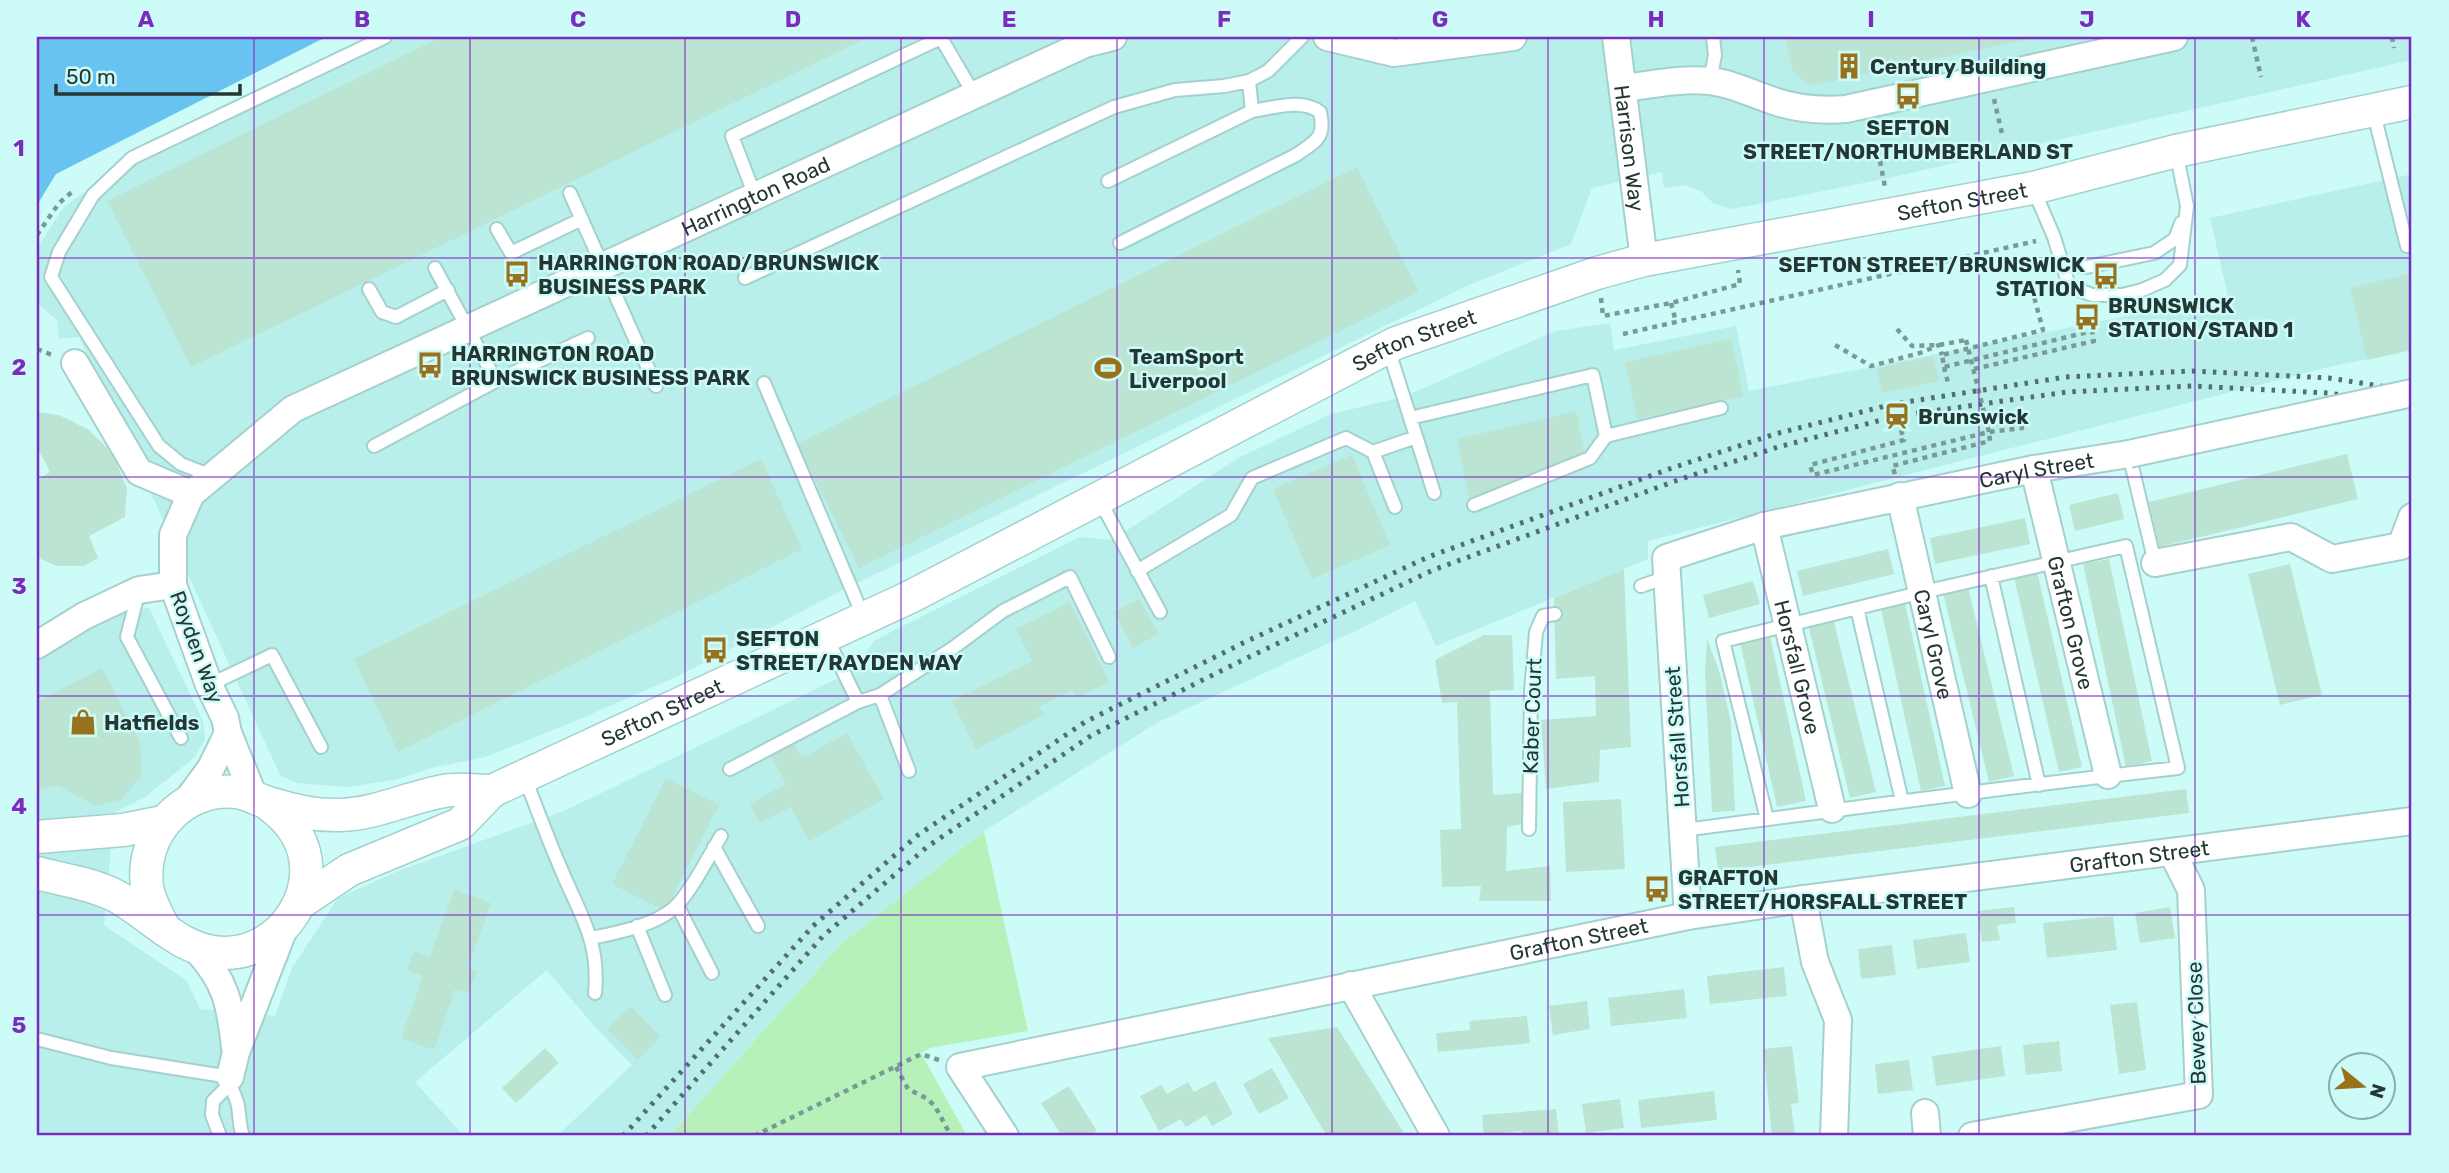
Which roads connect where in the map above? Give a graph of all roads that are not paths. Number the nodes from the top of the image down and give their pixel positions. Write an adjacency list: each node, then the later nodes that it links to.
1 (384, 37): 51 (lane)
2 (1113, 37): 14 (street, Harrington Road)
3 (1302, 37): 11 (lane)
4 (1327, 37): 10 (street)
5 (1513, 37): 10 (street)
6 (1616, 37): 13 (street, Harrison Way)
7 (1713, 37): 12 (lane)
8 (2174, 37): 12 (street)
9 (943, 38): 14 (lane); 22 (lane)
10 (1390, 45)
11 (1249, 80): 17 (lane); 32 (lane)
12 (1710, 81): 13 (street)
13 (1623, 88): 28 (street, Harrison Way)
14 (976, 96): 22 (street, Harrington Road)
15 (2412, 102): 16 (street, Sefton Street)
16 (2372, 110): 18 (street, Sefton Street); 27 (lane)
17 (1251, 111): 19 (lane); 26 (lane)
18 (2176, 151): 20 (street, Sefton Street); 23 (lane)
19 (1108, 181)
20 (2033, 188): 28 (street, Sefton Street); 29 (lane)
21 (570, 193): 24 (lane)
22 (755, 196): 30 (street, Harrington Road)
23 (2187, 206): 29 (lane); 29 (lane)
24 (582, 219): 25 (lane); 30 (lane)
25 (497, 229)
26 (1120, 243)
27 (2407, 246)
28 (1644, 260): 37 (street, Sefton Street)
29 (2062, 264)
30 (602, 267): 35 (street, Harrington Road); 41 (lane)
31 (435, 268): 34 (lane)
32 (745, 278)
33 (369, 289): 34 (lane)
34 (448, 290): 35 (lane)
35 (470, 328): 39 (lane); 51 (street, Harrington Road)
36 (588, 338): 39 (lane)
37 (1388, 348): 44 (lane); 55 (street, Sefton Street)
38 (75, 363): 53 (street)
39 (496, 381): 47 (lane)
40 (764, 383): 72 (lane)
41 (656, 386)
42 (2412, 393): 49 (street, Caryl Street, bridge)
43 (1721, 408): 45 (lane)
44 (1410, 418): 45 (lane); 46 (lane)
45 (1606, 436): 56 (lane)
46 (1416, 437): 48 (lane); 52 (lane)
47 (374, 446)
48 (1373, 452): 57 (lane); 63 (lane)
49 (2129, 454): 50 (street, Caryl Street); 61 (lane)
50 (2034, 469): 54 (street, Caryl Street); 60 (street, Grafton Grove)
51 (212, 476): 53 (street, Harrington Road)
52 (1434, 493)
53 (191, 494): 65 (street, Royden Way)
54 (1900, 496): 59 (street, Caryl Street); 68 (street, Caryl Grove)
55 (1098, 499): 63 (lane); 72 (street, Sefton Street)
56 (1474, 505)
57 (1395, 507)
58 (2412, 517): 61 (street)
59 (1764, 526): 62 (street, Caryl Street); 73 (street, Horsfall Grove)
60 (2057, 561): 64 (lane); 85 (street, Grafton Grove); 85 (lane)
61 (2155, 563)
62 (1666, 568): 66 (lane); 97 (street, Horsfall Street)
63 (1137, 571): 70 (lane)
64 (1991, 576): 68 (lane); 87 (lane)
65 (173, 585): 67 (street); 77 (street, Royden Way)
66 (1641, 586)
67 (139, 590): 75 (street); 81 (lane)
68 (1923, 592): 69 (lane); 89 (street, Caryl Grove)
69 (1857, 608): 73 (lane); 91 (lane)
70 (1160, 612)
71 (1555, 614): 96 (lane, Kaber Court)
72 (864, 618): 74 (street, Sefton Street)
73 (1787, 626): 92 (street, Horsfall Grove); 94 (lane)
74 (826, 636): 79 (lane); 86 (street, Sefton Street)
75 (37, 645)
76 (1109, 657): 78 (lane)
77 (209, 685): 80 (street, Royden Way); 82 (lane)
78 (880, 695): 79 (lane); 84 (lane)
79 (858, 702): 83 (lane)
80 (228, 733): 90 (street, Royden Way); 93 (street)
81 (181, 738)
82 (321, 747)
83 (730, 769)
84 (909, 771)
85 (2108, 775): 87 (lane)
86 (524, 778): 88 (street, Sefton Street); 108 (lane)
87 (2039, 785): 89 (lane)
88 (492, 791): 90 (street, Sefton Street); 103 (street, Sefton Street)
89 (1968, 794): 91 (lane)
90 (261, 800): 93 (street, Sefton Street); 103 (street)
91 (1902, 801): 92 (lane)
92 (1832, 809): 94 (lane)
93 (175, 812): 98 (street, Sefton Street); 107 (street)
94 (1767, 819): 97 (lane)
95 (2412, 821): 99 (street, Grafton Street)
96 (1530, 829)
97 (1683, 830): 104 (street, Horsfall Street)
98 (37, 837)
99 (2172, 852): 101 (street, Grafton Street); 121 (street, Bewey Close)
100 (37, 873): 107 (street, Sefton Street)
101 (1803, 899): 104 (street, Grafton Street); 120 (street)
102 (677, 905): 105 (lane); 106 (lane); 110 (lane)
103 (293, 914): 109 (street, Sefton Street); 115 (street)
104 (1688, 916): 111 (street, Grafton Street)
105 (638, 926): 108 (lane); 113 (lane)
106 (758, 926)
107 (165, 930): 109 (street, Sefton Street)
108 (591, 939): 112 (lane)
109 (195, 948): 115 (street)
110 (712, 973)
111 (1350, 985): 118 (street, Grafton Street); 119 (street)
112 (595, 993)
113 (665, 995)
114 (37, 1039): 115 (lane)
115 (232, 1071): 116 (lane); 117 (lane)
116 (220, 1136)
117 (243, 1136)
118 (1005, 1136)
119 (1436, 1136)
120 (1834, 1136)
121 (1972, 1136)

